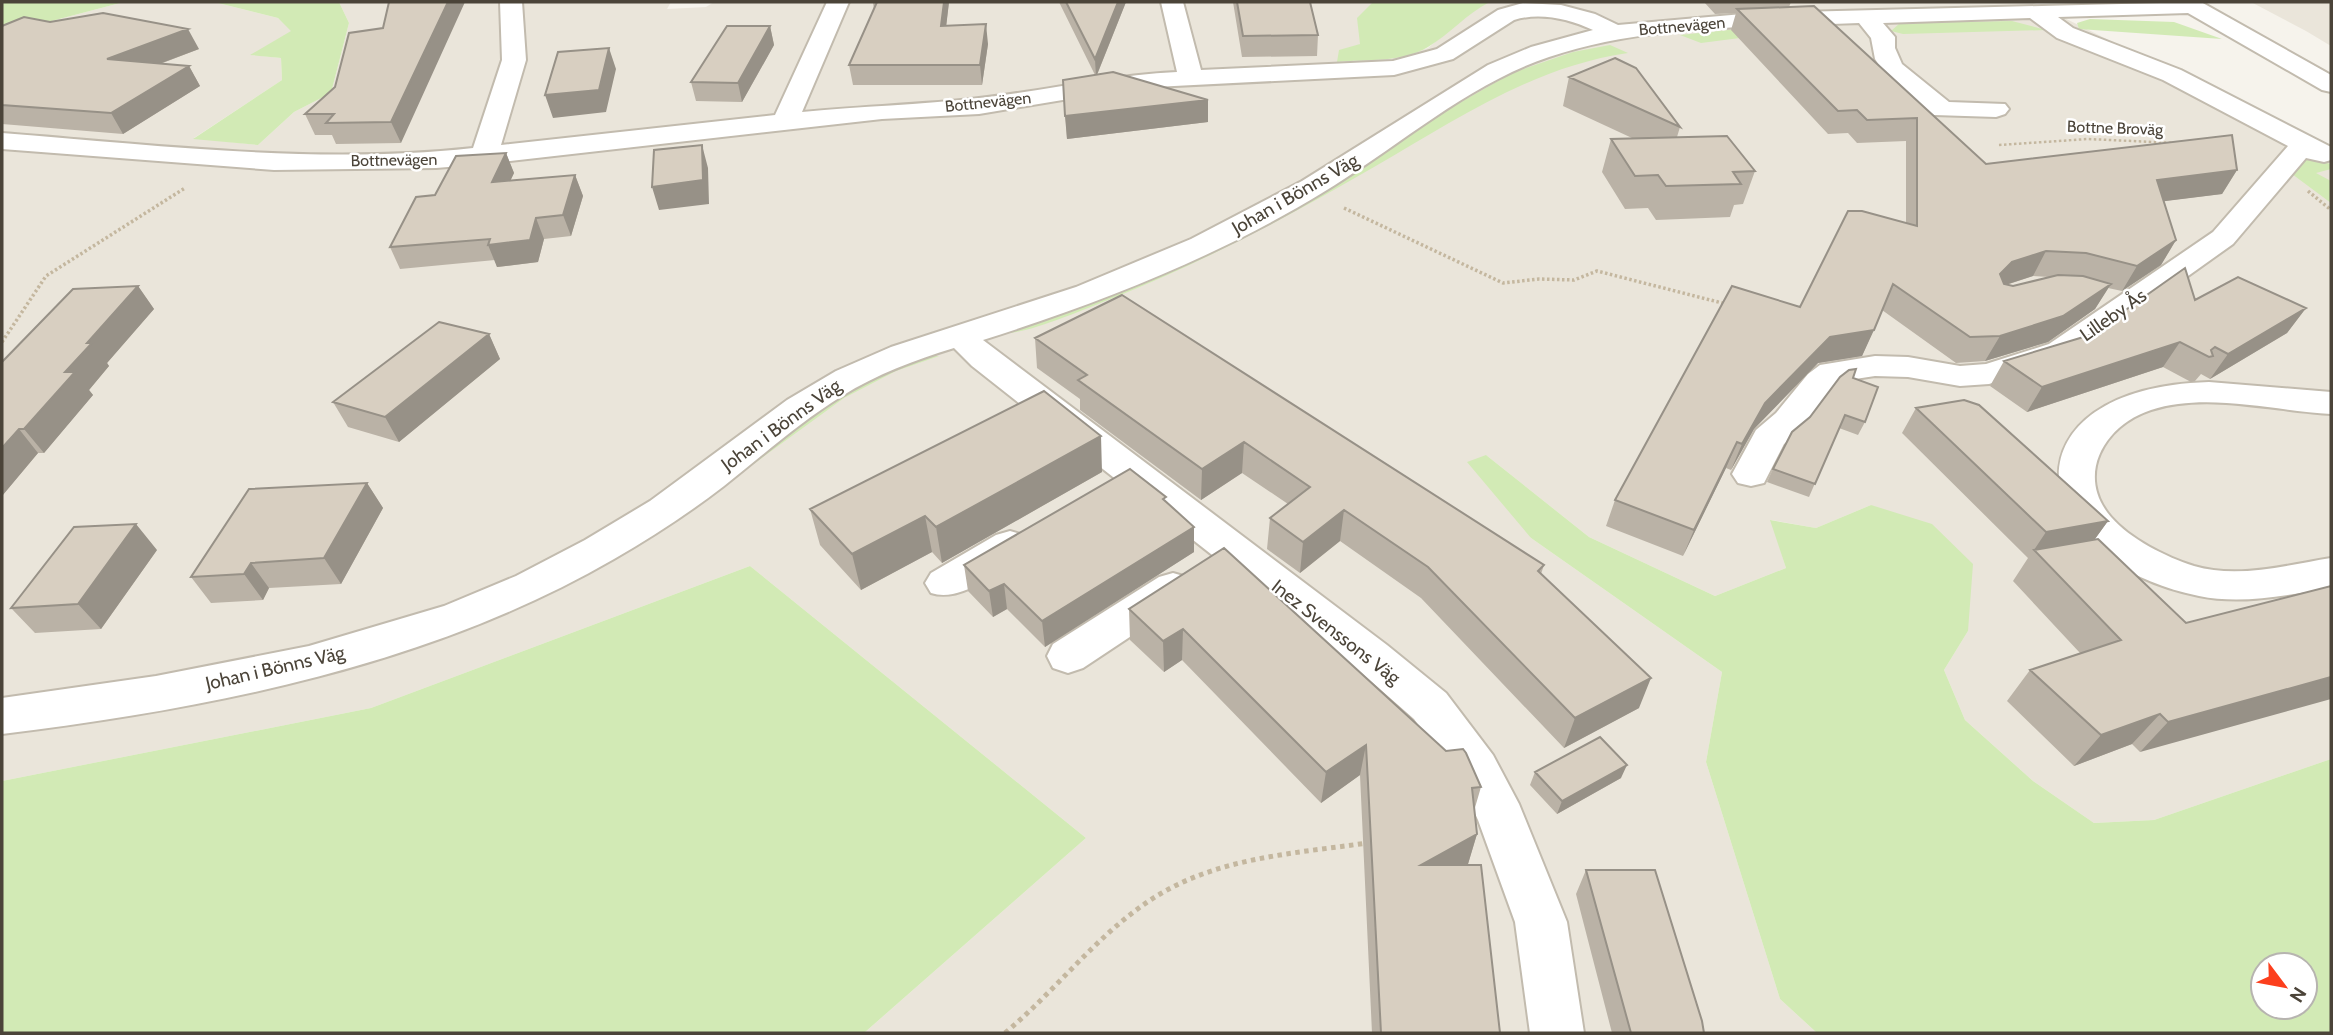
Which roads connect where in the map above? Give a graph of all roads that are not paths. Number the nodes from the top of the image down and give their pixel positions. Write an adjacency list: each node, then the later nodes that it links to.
1 (511, 2): 14 (street)
2 (838, 2): 11 (street)
3 (1172, 2): 8 (street)
4 (2189, 4): 6 (street, Bottnevägen); 9 (street)
5 (1844, 13): 6 (street, Bottnevägen); 7 (street, Bottnevägen); 10 (street)
6 (2038, 13): 13 (street, Lilleby Ås)
7 (1615, 32): 8 (street, Bottnevägen); 17 (street, Johan i Bönns Väg)
8 (1190, 76): 11 (street, Bottnevägen)
9 (2331, 85)
10 (1996, 109)
11 (785, 121): 14 (street, Bottnevägen)
12 (2, 141): 14 (street, Bottnevägen)
13 (2319, 152): 16 (street, Lilleby Ås)
14 (484, 156)
15 (2086, 293): 16 (street)
16 (2125, 307): 19 (street, Lilleby Ås)
17 (961, 337): 21 (street, Inez Svenssons Väg); 25 (street, Johan i Bönns Väg)
18 (2327, 412): 22 (street)
19 (1751, 474)
20 (1039, 528): 23 (street)
21 (1230, 551): 24 (street); 26 (street, Inez Svenssons Väg)
22 (2331, 573)
23 (945, 583)
24 (1068, 656)
25 (2, 716)
26 (1557, 1033)

